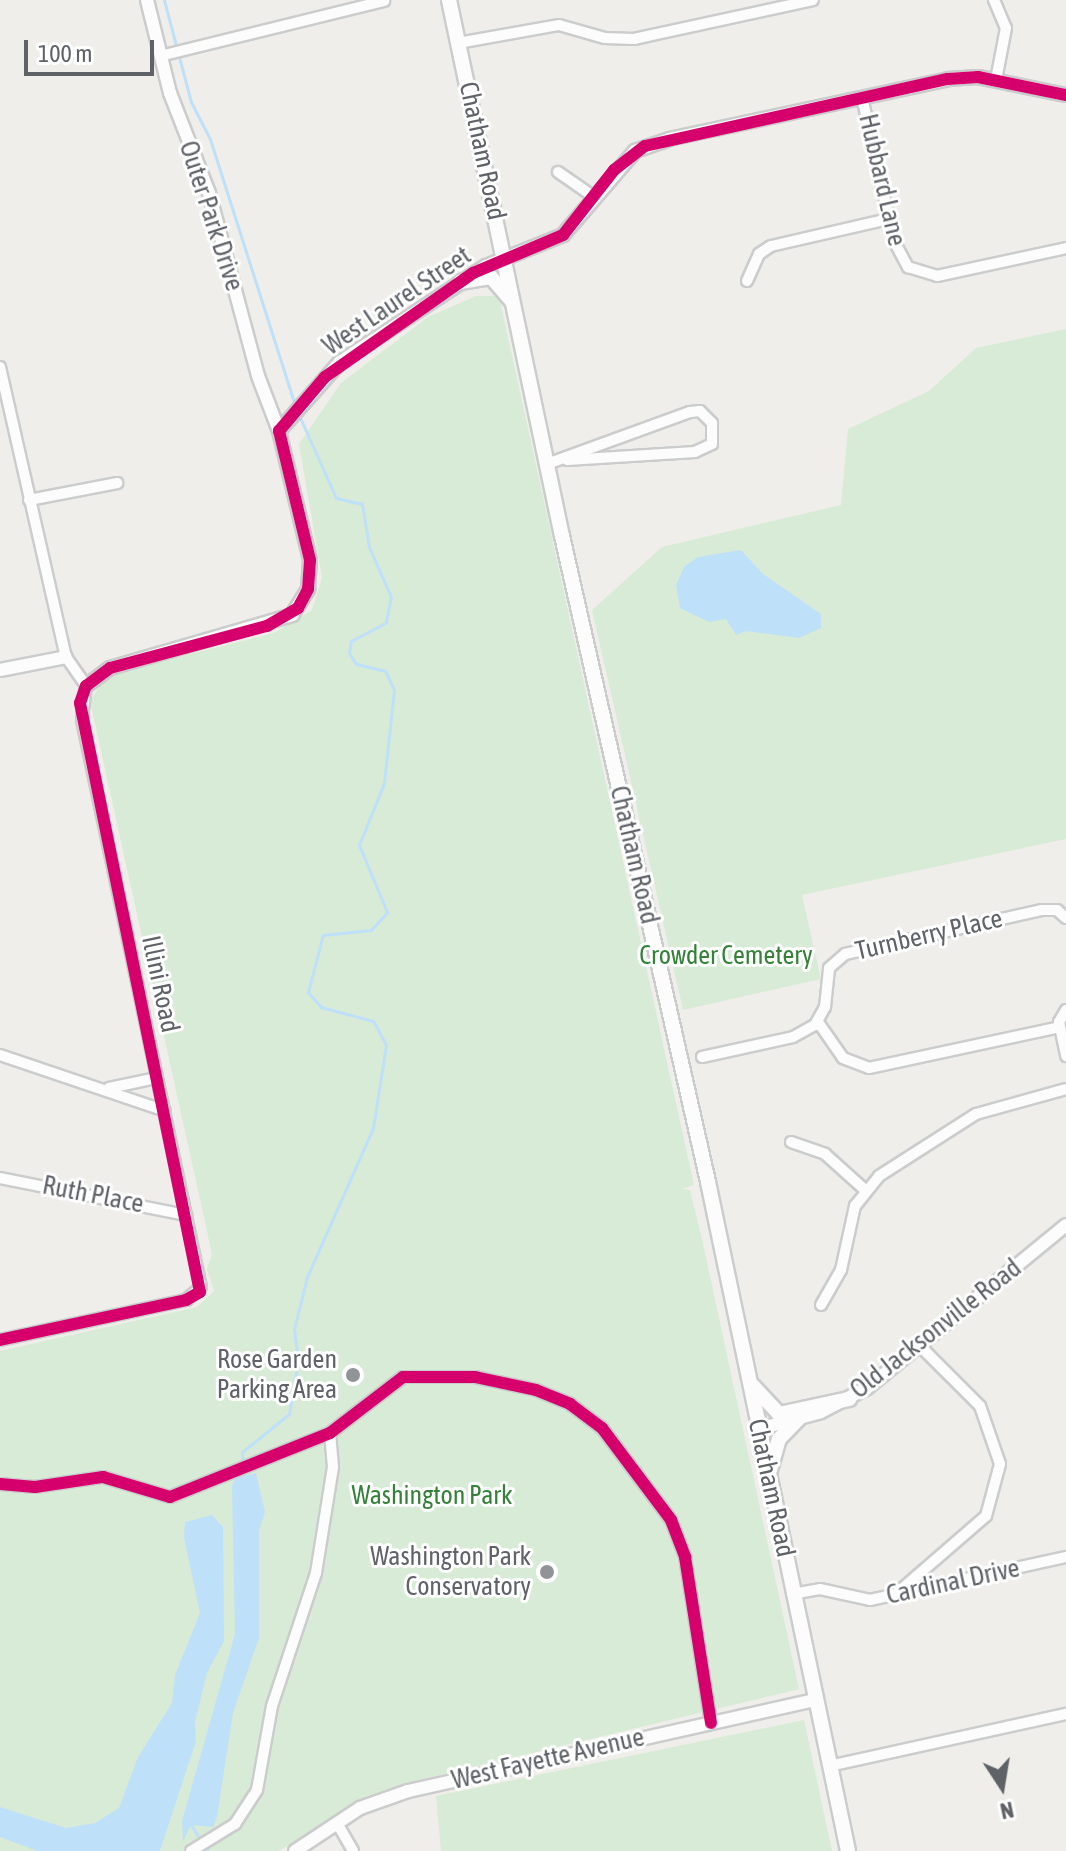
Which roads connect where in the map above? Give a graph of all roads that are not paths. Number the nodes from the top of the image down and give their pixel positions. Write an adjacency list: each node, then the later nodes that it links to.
1 (147, 0): 7 (street, Outer Park Drive)
2 (449, 0): 6 (main road, Chatham Road)
3 (813, 0): 6 (street)
4 (994, 0): 8 (street)
5 (384, 1): 7 (street)
6 (458, 43): 15 (main road, Chatham Road)
7 (172, 53): 21 (street, Outer Park Drive)
8 (996, 80): 9 (street, West Laurel Street); 10 (street, West Laurel Street)
9 (1066, 95)
10 (862, 97): 12 (street, West Laurel Street); 13 (street, Hubbard Lane)
11 (558, 172): 12 (street)
12 (594, 197): 15 (street, West Laurel Street)
13 (889, 219): 14 (street, Hubbard Lane); 16 (street)
14 (1066, 248)
15 (505, 256): 17 (street, West Laurel Street); 18 (main road, Chatham Road)
16 (747, 281)
17 (460, 282): 18 (main road); 21 (street, West Laurel Street)
18 (514, 303): 23 (main road, Chatham Road)
19 (0, 367): 20 (street)
20 (4, 399): 25 (street)
21 (279, 431): 28 (street)
22 (567, 460): 22 (street); 23 (street)
23 (547, 464): 47 (main road, Chatham Road)
24 (117, 483): 25 (street)
25 (29, 500): 26 (street)
26 (66, 657): 27 (street); 28 (street)
27 (0, 670)
28 (86, 686): 35 (street, Illini Road)
29 (1066, 918): 31 (street, Turnberry Place)
30 (1062, 1018): 31 (street); 33 (street)
31 (818, 1022): 34 (street)
32 (0, 1055): 36 (street)
33 (1066, 1056)
34 (702, 1057)
35 (157, 1078): 36 (street); 38 (street, Illini Road)
36 (106, 1088): 38 (street)
37 (1066, 1089): 41 (street)
38 (165, 1111): 42 (street, Illini Road)
39 (791, 1142): 41 (street)
40 (0, 1178): 42 (street, Ruth Place)
41 (864, 1189): 44 (street)
42 (186, 1215): 45 (street, Illini Road)
43 (1063, 1232): 46 (street, Old Jacksonville Road)
44 (821, 1305)
45 (0, 1340)
46 (920, 1346): 48 (street, Old Jacksonville Road); 55 (street)
47 (748, 1378): 48 (main road); 50 (main road, Chatham Road)
48 (849, 1399): 49 (street, Old Jacksonville Road)
49 (798, 1419): 50 (street, Old Jacksonville Road); 52 (main road)
50 (759, 1429): 52 (main road, Chatham Road)
51 (330, 1433): 53 (street); 59 (street); 62 (street)
52 (769, 1478): 56 (main road, Chatham Road)
53 (0, 1484)
54 (1066, 1557): 55 (street, Cardinal Drive)
55 (897, 1593): 56 (street, Cardinal Drive)
56 (792, 1594): 57 (main road, Chatham Road)
57 (815, 1700): 59 (street, West Fayette Avenue); 60 (main road, Chatham Road)
58 (1066, 1714): 60 (street)
59 (711, 1723): 61 (street, West Fayette Avenue)
60 (829, 1766): 65 (main road, Chatham Road)
61 (337, 1823): 63 (street, West Fayette Avenue); 64 (street)
62 (194, 1850)
63 (295, 1851)
64 (353, 1851)
65 (848, 1851)

